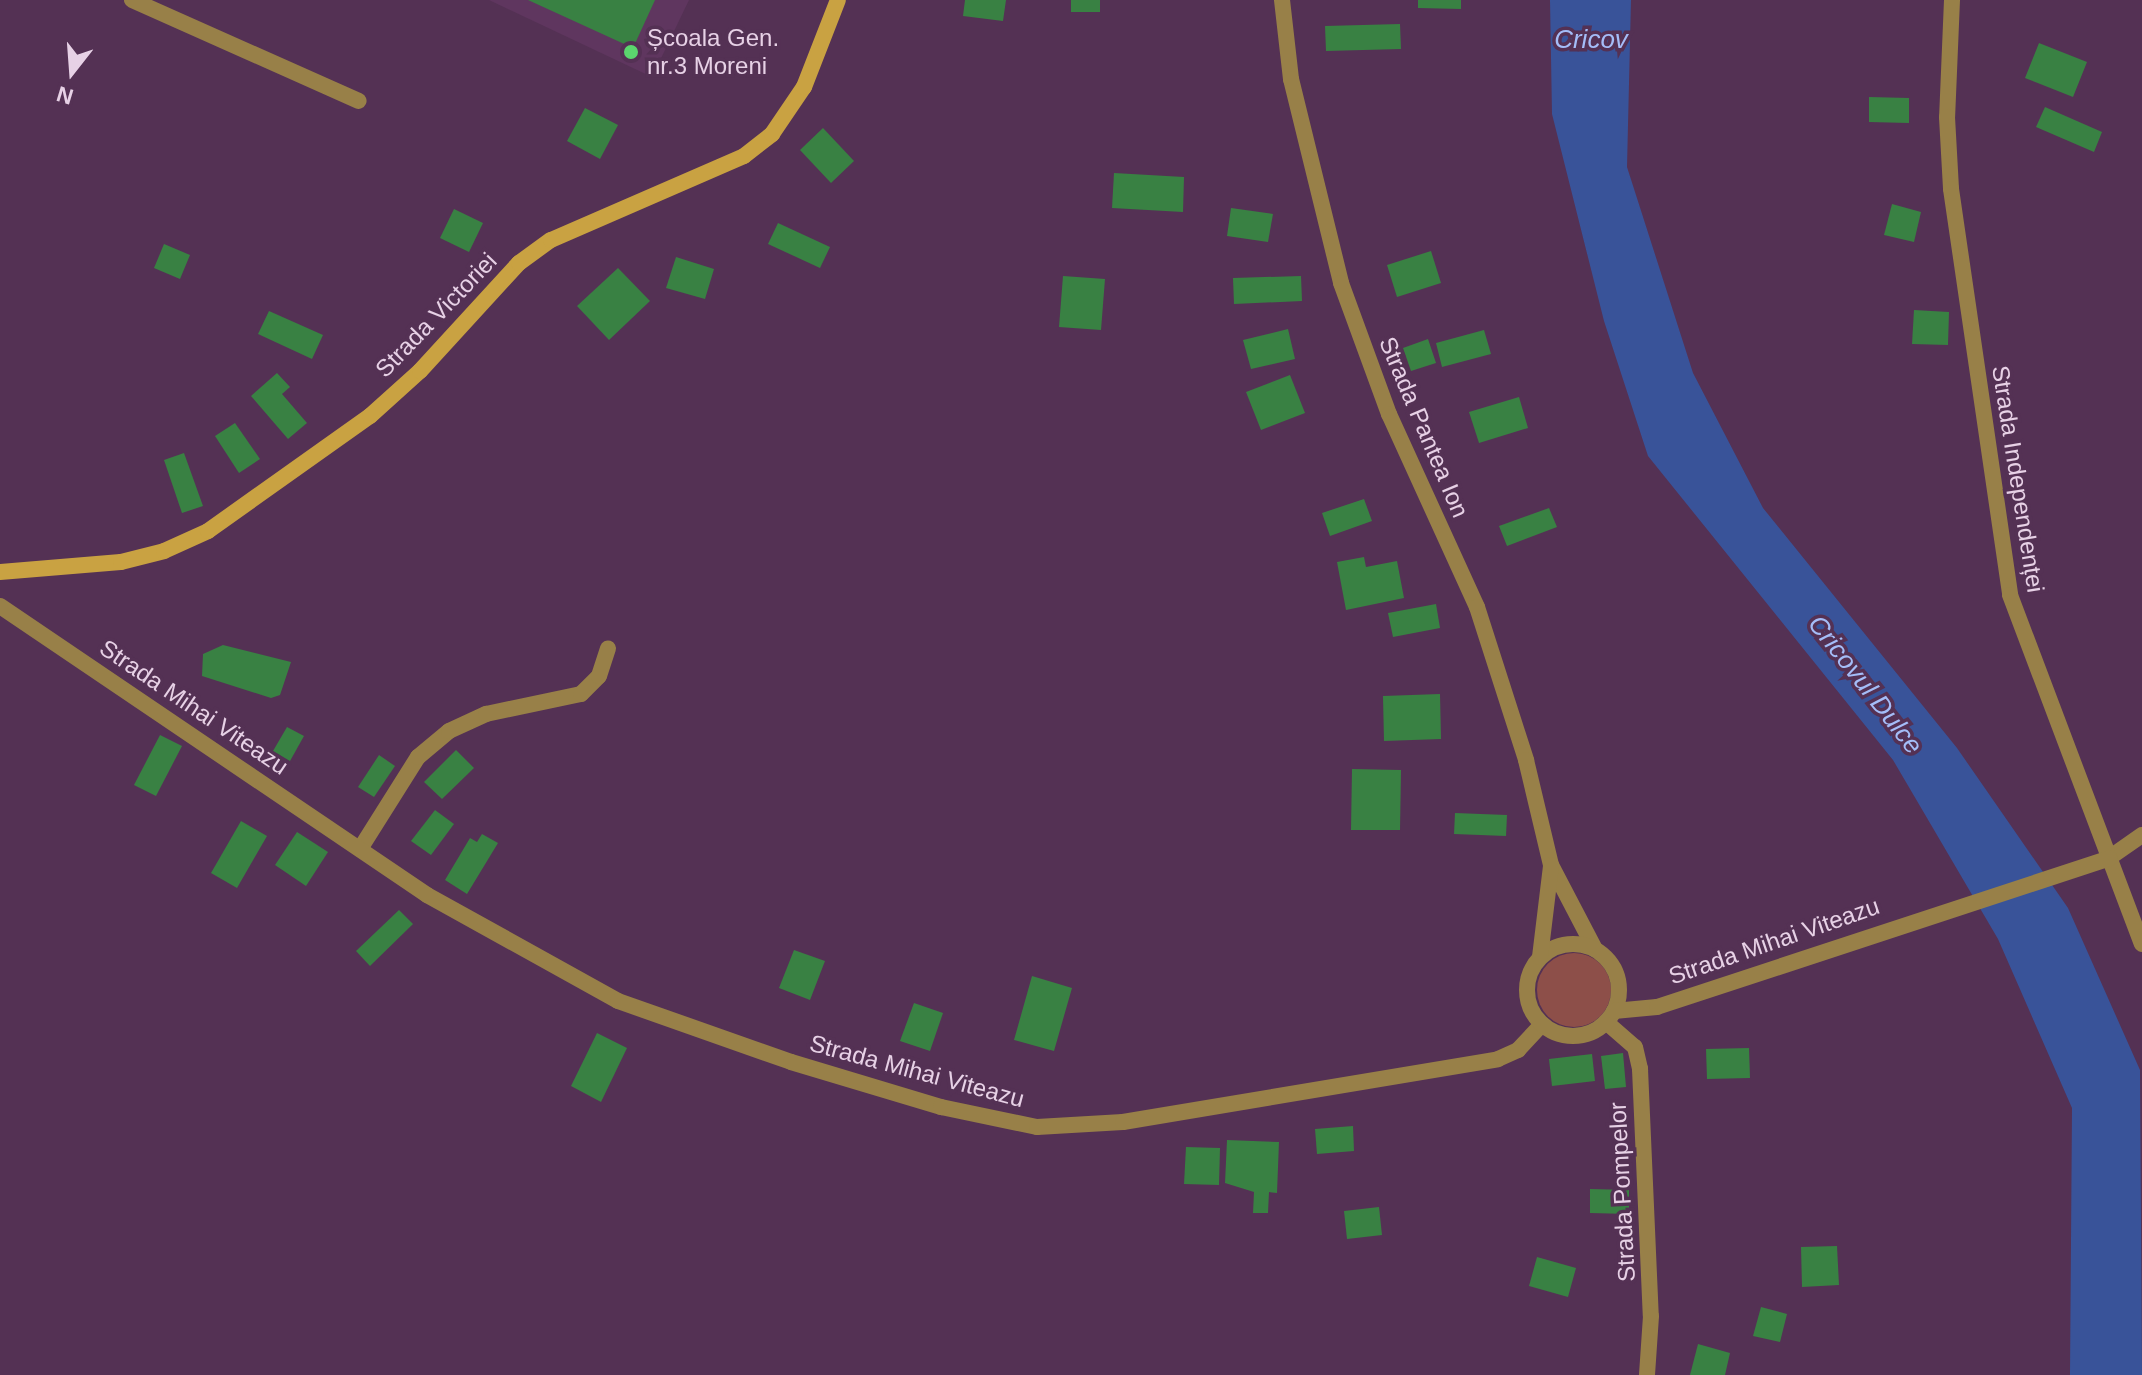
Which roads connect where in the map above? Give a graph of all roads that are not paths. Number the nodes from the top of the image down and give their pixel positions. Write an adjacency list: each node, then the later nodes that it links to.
1 (132, 0): 5 (street)
2 (838, 0): 6 (main road, Strada Victoriei)
3 (1282, 0): 12 (street, Strada Pantea Ion)
4 (1952, 0): 11 (street, Strada Independenței)
5 (359, 101)
6 (0, 572)
7 (0, 606): 10 (street, Strada Mihai Viteazu)
8 (608, 648): 10 (street)
9 (2142, 835): 11 (street, Strada Mihai Viteazu)
10 (360, 849): 17 (street, Strada Mihai Viteazu)
11 (2109, 858): 13 (street, Strada Independenței); 16 (street, Strada Mihai Viteazu)
12 (1551, 865): 14 (street, Strada Pantea Ion); 15 (street, Strada Pantea Ion)
13 (2142, 944)
14 (1595, 949): 15 (street); 16 (street)
15 (1540, 957): 17 (street)
16 (1610, 1016): 17 (street); 18 (street, Strada Pompelor)
17 (1542, 1024)
18 (1647, 1375)

